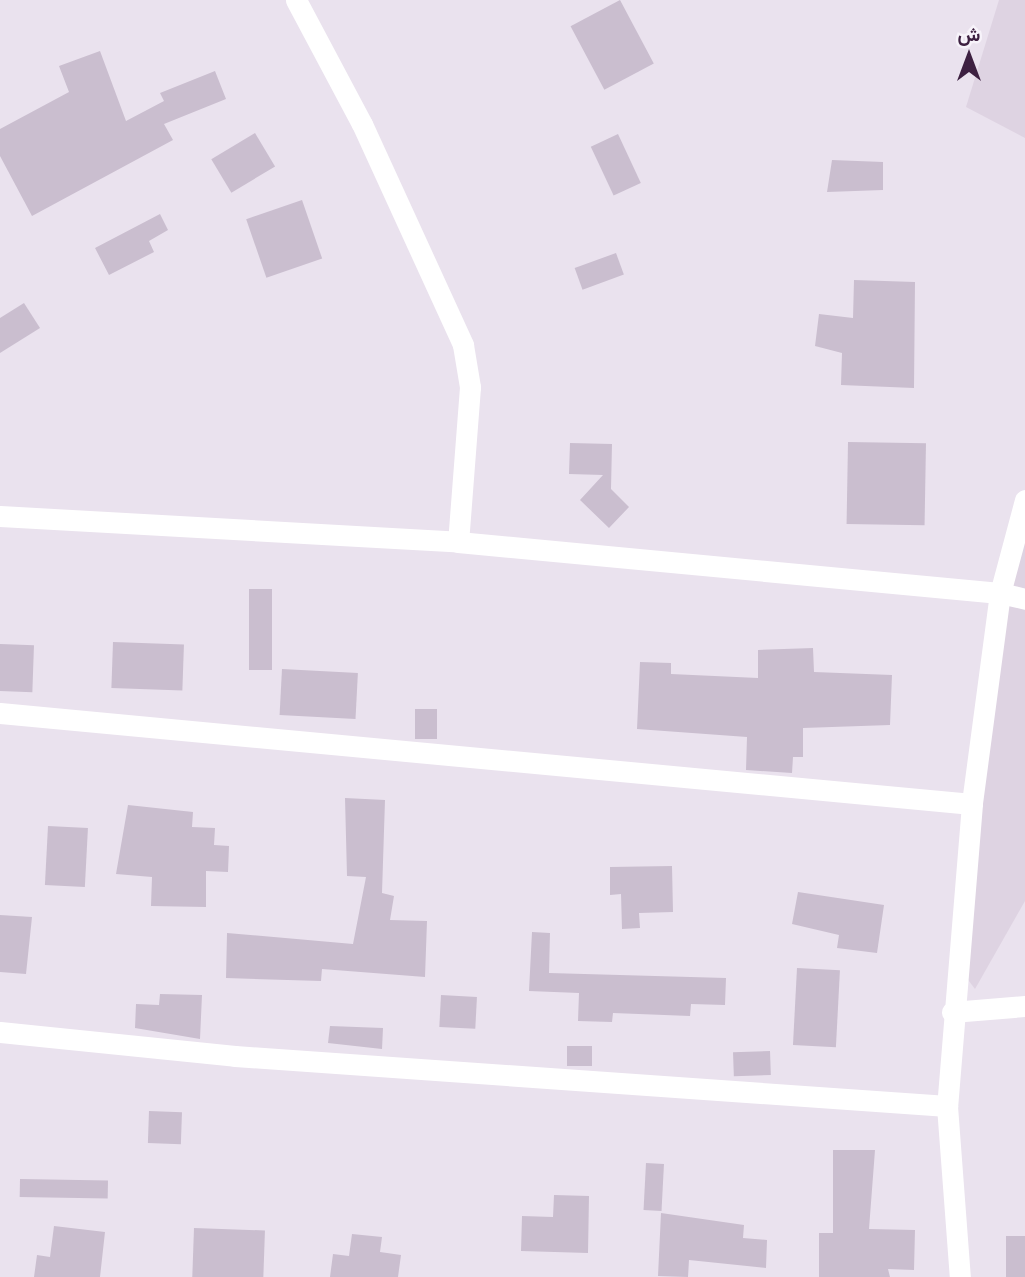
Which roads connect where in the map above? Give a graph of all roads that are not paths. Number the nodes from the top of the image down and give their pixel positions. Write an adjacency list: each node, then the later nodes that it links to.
1 (296, 0): 4 (street)
2 (1025, 499): 5 (street)
3 (0, 516): 4 (street)
4 (458, 542): 5 (street)
5 (1000, 593): 6 (street); 8 (street)
6 (1025, 599)
7 (0, 713): 8 (street)
8 (972, 804): 10 (street)
9 (1025, 1006): 10 (street)
10 (952, 1012): 12 (street)
11 (0, 1032): 12 (street)
12 (947, 1106): 13 (street)
13 (960, 1277)

